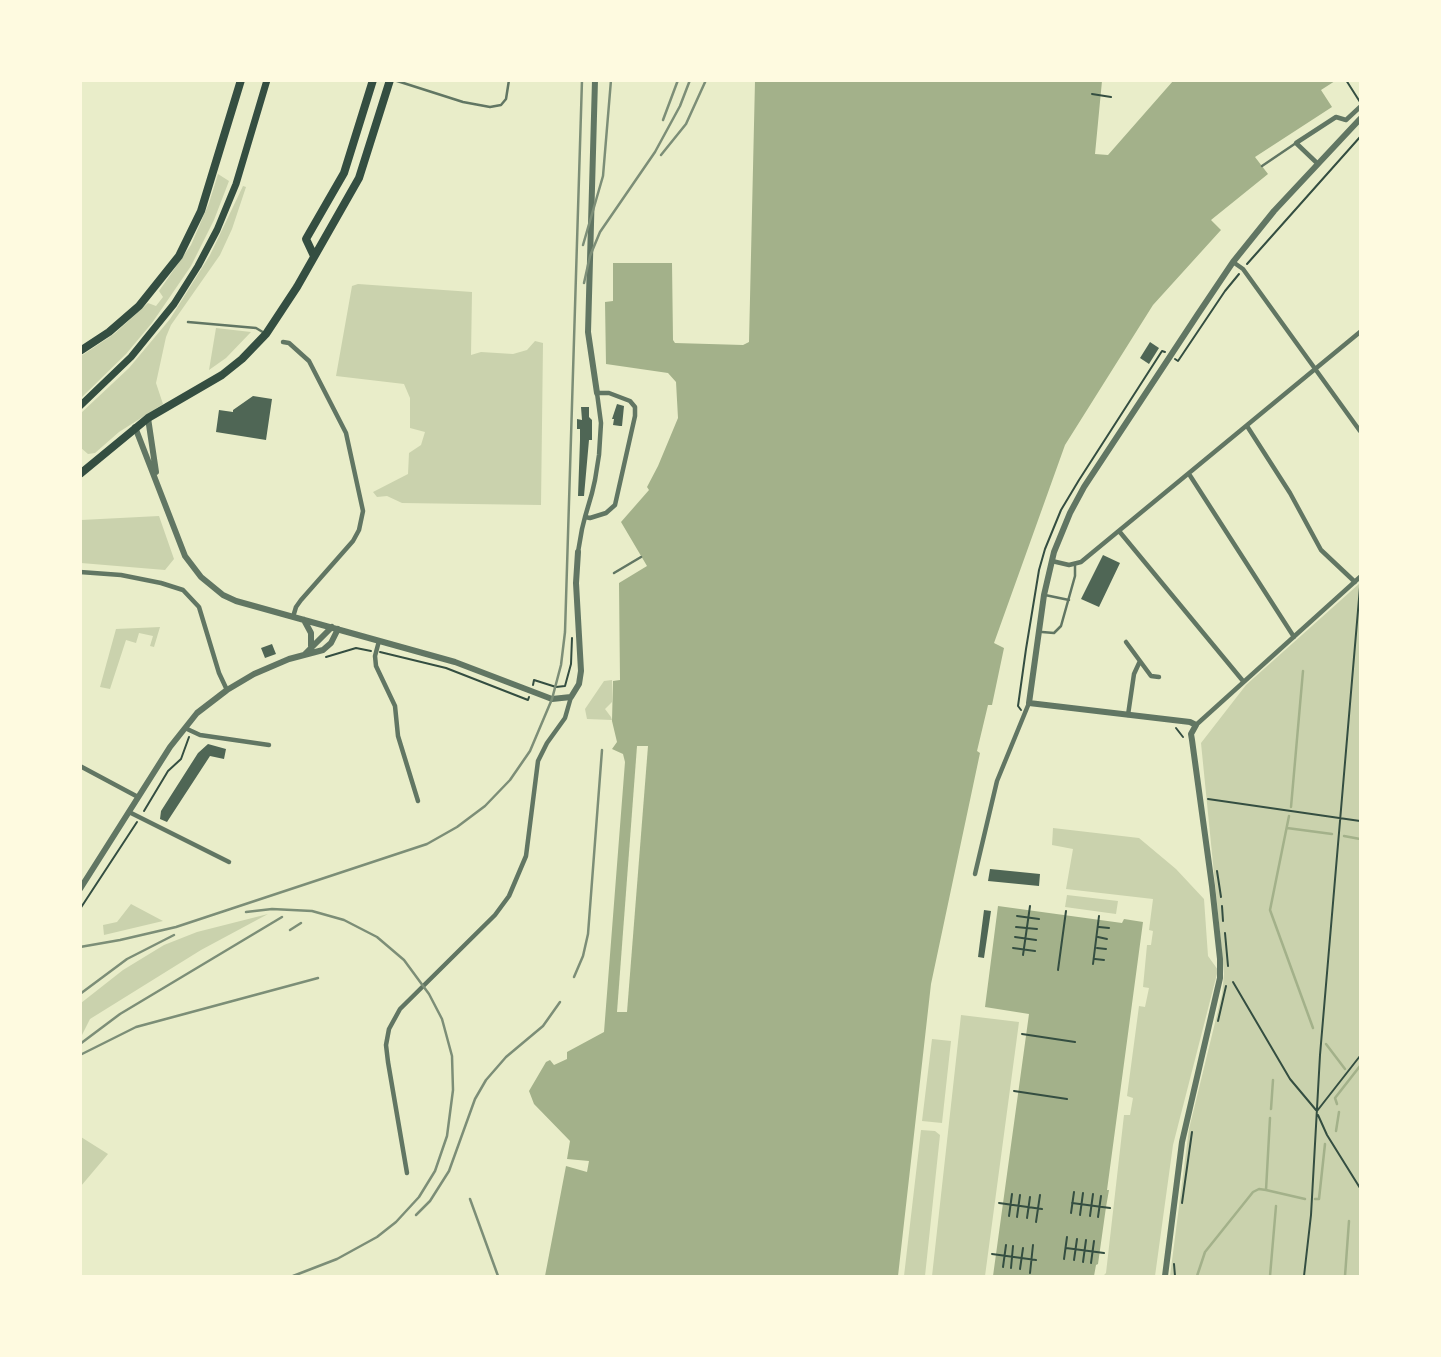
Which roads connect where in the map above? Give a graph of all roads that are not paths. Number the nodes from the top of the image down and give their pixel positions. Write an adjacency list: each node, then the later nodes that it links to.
1 (241, 80): 18 (highway)
2 (267, 80): 21 (main road)
3 (373, 80): 12 (highway)
4 (392, 80): 5 (lane); 12 (highway)
5 (509, 80)
6 (595, 80): 20 (street)
7 (1360, 105): 9 (street)
8 (1360, 119): 10 (street)
9 (1296, 143): 10 (street); 11 (lane)
10 (1318, 164): 13 (street)
11 (1262, 166)
12 (314, 256): 16 (highway)
13 (1233, 262): 19 (street); 33 (street)
14 (188, 322): 16 (lane)
15 (1360, 332): 19 (street)
16 (266, 334): 22 (highway)
17 (284, 342): 41 (street)
18 (80, 351)
19 (1316, 368): 23 (street); 25 (street)
20 (597, 393): 29 (street); 29 (street)
21 (80, 406)
22 (148, 418): 24 (highway); 28 (street)
23 (1247, 426): 27 (street); 38 (street)
24 (135, 427): 26 (highway); 28 (street)
25 (1360, 431)
26 (80, 474)
27 (1189, 474): 30 (street); 45 (street)
28 (156, 477): 41 (street)
29 (585, 517): 31 (street)
30 (1119, 531): 34 (street); 52 (street)
31 (578, 552): 54 (street)
32 (641, 557): 36 (lane)
33 (1051, 560): 34 (street); 39 (street)
34 (1074, 565): 40 (lane)
35 (80, 572): 53 (street)
36 (614, 573)
37 (1360, 577): 38 (street)
38 (1355, 582): 45 (street)
39 (1044, 595): 40 (lane); 44 (street)
40 (1069, 600): 44 (lane)
41 (293, 617): 42 (street)
42 (304, 620): 43 (street); 48 (street)
43 (335, 628): 46 (street); 48 (street); 49 (street)
44 (1038, 632): 55 (street)
45 (1294, 637): 52 (street)
46 (379, 641): 54 (street); 62 (street)
47 (1126, 642): 50 (street)
48 (311, 648): 49 (street)
49 (305, 654): 53 (street)
50 (1140, 661): 51 (street); 56 (street)
51 (1159, 677)
52 (1243, 681): 57 (street)
53 (227, 690): 58 (street)
54 (571, 697): 67 (street)
55 (1029, 703): 56 (street); 65 (street)
56 (1128, 715): 57 (street)
57 (1196, 725): 68 (street)
58 (184, 727): 59 (street); 61 (street)
59 (269, 744)
60 (80, 765): 61 (street)
61 (138, 797): 63 (street)
62 (418, 802)
63 (129, 812): 64 (street); 66 (street)
64 (229, 862)
65 (975, 874)
66 (80, 889)
67 (407, 1173)
68 (1165, 1276)

